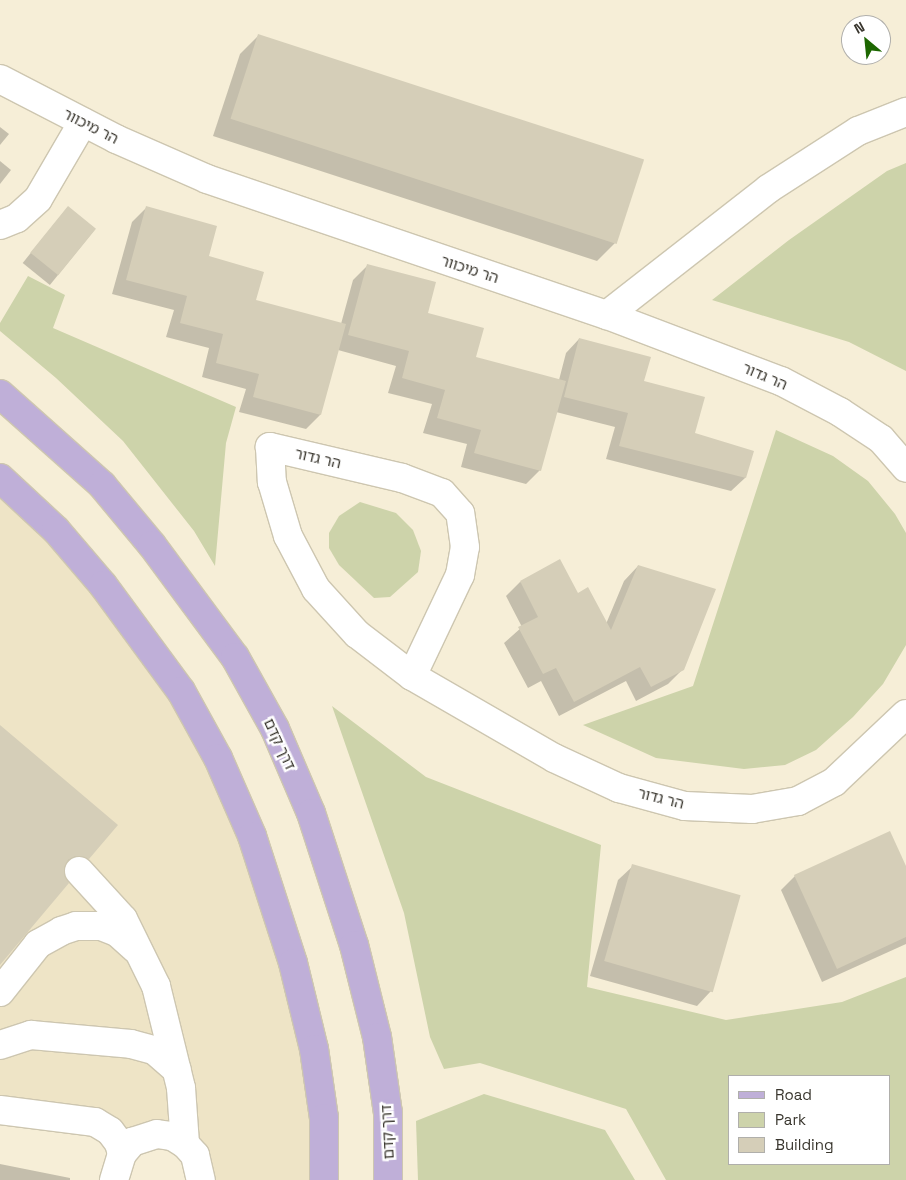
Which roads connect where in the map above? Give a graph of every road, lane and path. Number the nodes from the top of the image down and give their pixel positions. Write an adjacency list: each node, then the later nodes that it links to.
1 (0, 79): 3 (street, הר מיכוור)
2 (906, 112): 5 (street)
3 (83, 122): 4 (street); 5 (street, הר מיכוור)
4 (0, 225)
5 (607, 314): 7 (street, הר גדור)
6 (0, 394): 22 (main road, דרך קדם)
7 (906, 468)
8 (0, 478): 21 (main road)
9 (412, 676): 9 (street, הר גדור); 10 (street, הר גדור)
10 (906, 714)
11 (79, 871): 12 (street)
12 (139, 951): 13 (street); 15 (street)
13 (0, 992)
14 (0, 1045): 15 (street)
15 (177, 1070): 17 (street)
16 (0, 1110): 18 (street)
17 (185, 1144): 18 (street); 20 (street)
18 (122, 1154): 19 (street)
19 (114, 1180)
20 (201, 1180)
21 (324, 1180)
22 (388, 1180)

